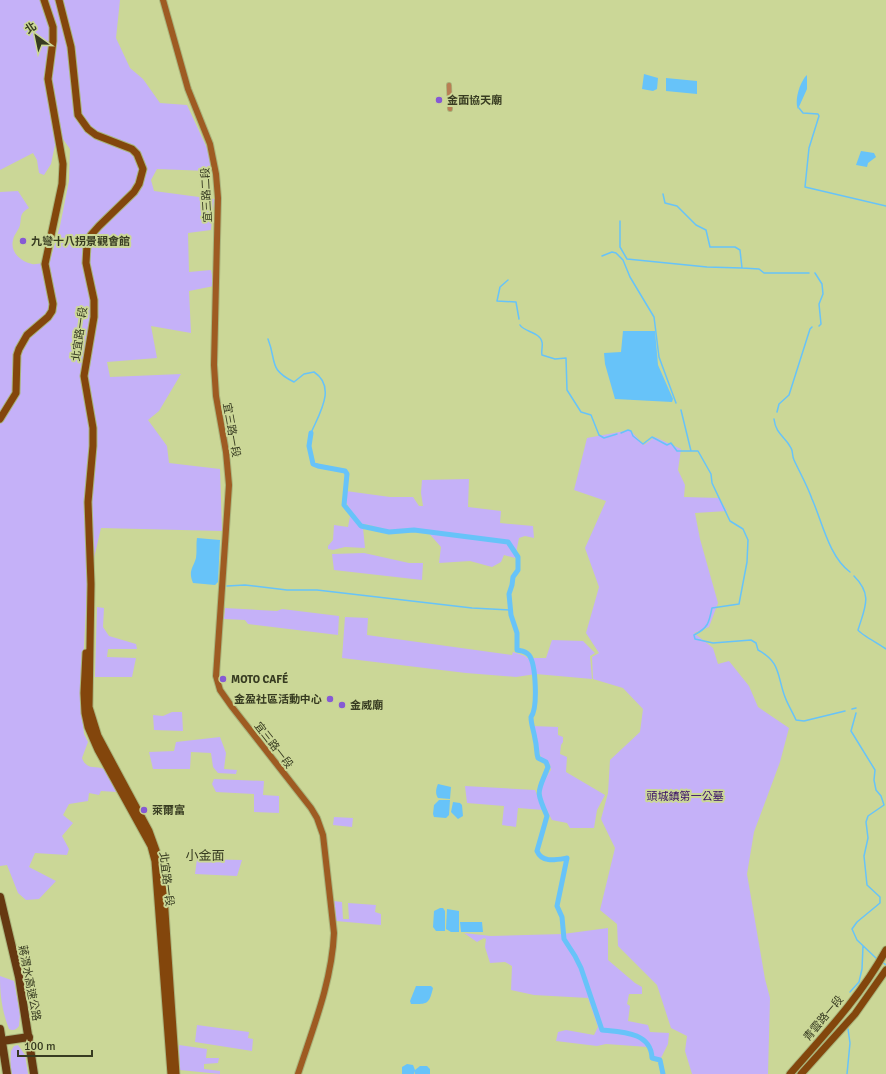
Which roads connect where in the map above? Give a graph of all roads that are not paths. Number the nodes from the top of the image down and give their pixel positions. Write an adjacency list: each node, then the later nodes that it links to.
1 (44, 0): 7 (main road)
2 (60, 0): 8 (main road, 北宜路一段)
3 (163, 0): 6 (street, 宜三路二段)
4 (449, 85): 5 (street)
5 (450, 109)
6 (216, 396): 19 (street, 宜三路一段)
7 (0, 419)
8 (90, 631): 17 (main road, 北宜路一段); 18 (main road, 北宜路一段)
9 (0, 897): 13 (highway, 蔣渭水高速公路)
10 (884, 953): 20 (main road, 青雲路一段)
11 (886, 970): 21 (main road, 青雲路一段)
12 (0, 1029): 14 (highway)
13 (29, 1036): 14 (highway); 16 (highway, 蔣渭水高速公路)
14 (2, 1041): 15 (highway)
15 (7, 1074)
16 (34, 1074)
17 (171, 1074)
18 (176, 1074)
19 (298, 1074)
20 (790, 1074)
21 (801, 1074)

